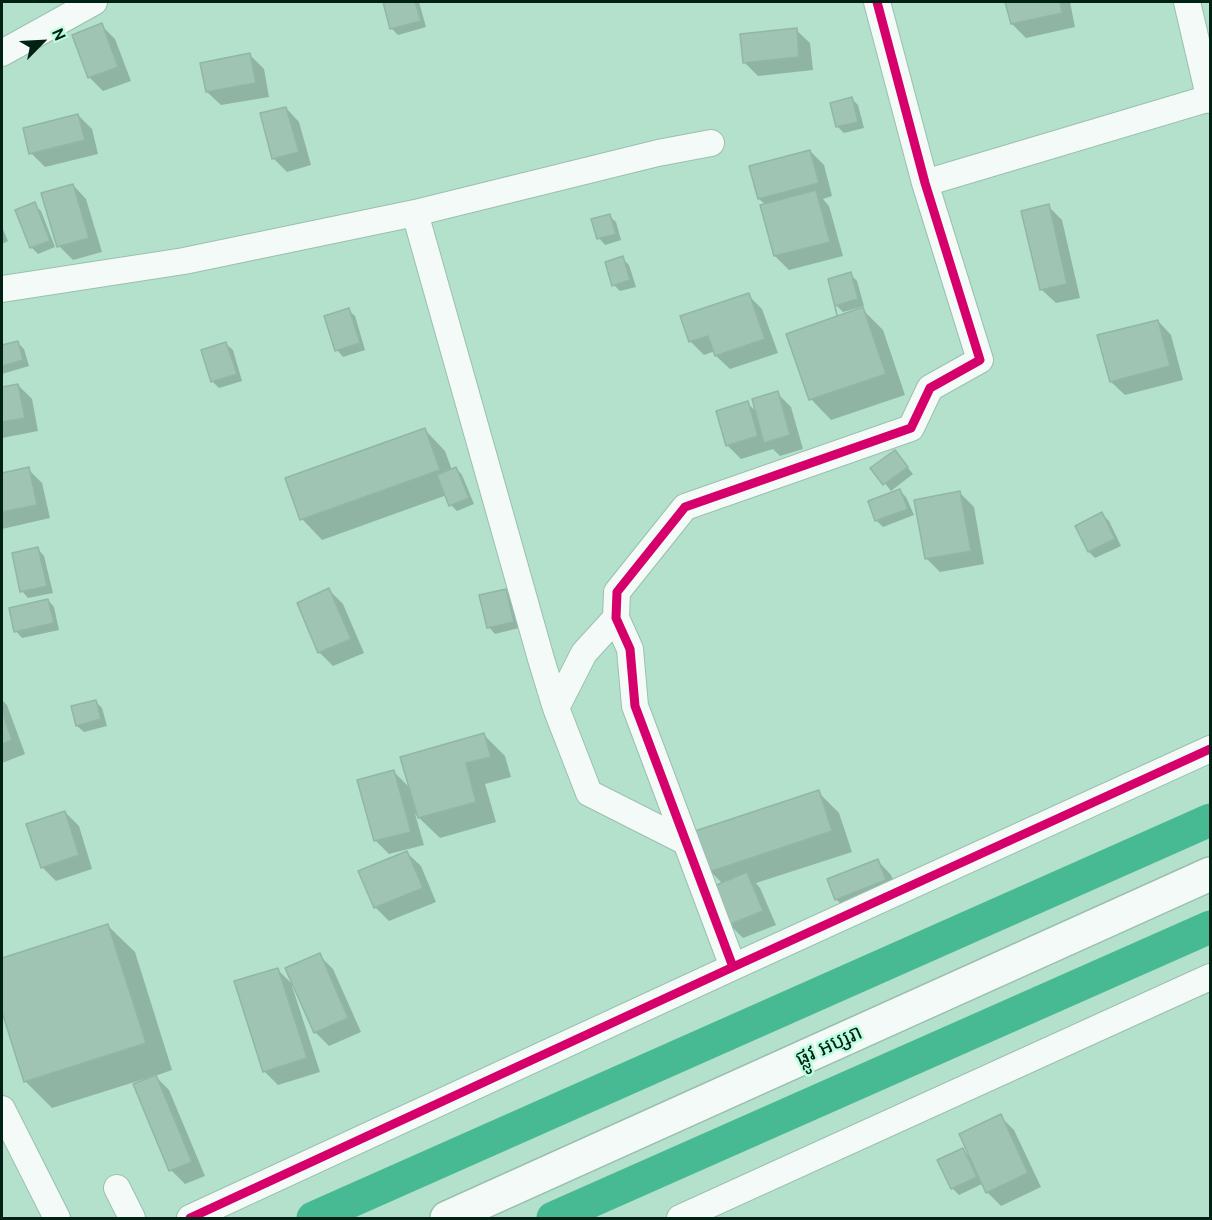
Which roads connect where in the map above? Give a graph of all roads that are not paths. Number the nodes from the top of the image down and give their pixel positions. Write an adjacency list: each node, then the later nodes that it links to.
1 (94, 2): 4 (street)
2 (877, 2): 7 (street)
3 (1187, 2): 5 (street)
4 (2, 53)
5 (1210, 99): 7 (street)
6 (711, 143): 8 (street)
7 (925, 183): 10 (street)
8 (415, 213): 9 (street); 11 (street)
9 (2, 289)
10 (616, 618): 11 (street); 13 (street)
11 (556, 708): 13 (street)
12 (1210, 749): 15 (street)
13 (686, 842): 15 (street)
14 (1210, 874): 22 (street, ផ្លូវ អប្សរា)
15 (733, 967): 21 (street)
16 (1210, 977): 23 (street)
17 (2, 1108): 19 (street)
18 (117, 1188): 20 (street)
19 (57, 1218)
20 (132, 1218)
21 (190, 1218)
22 (447, 1218)
23 (680, 1218)

